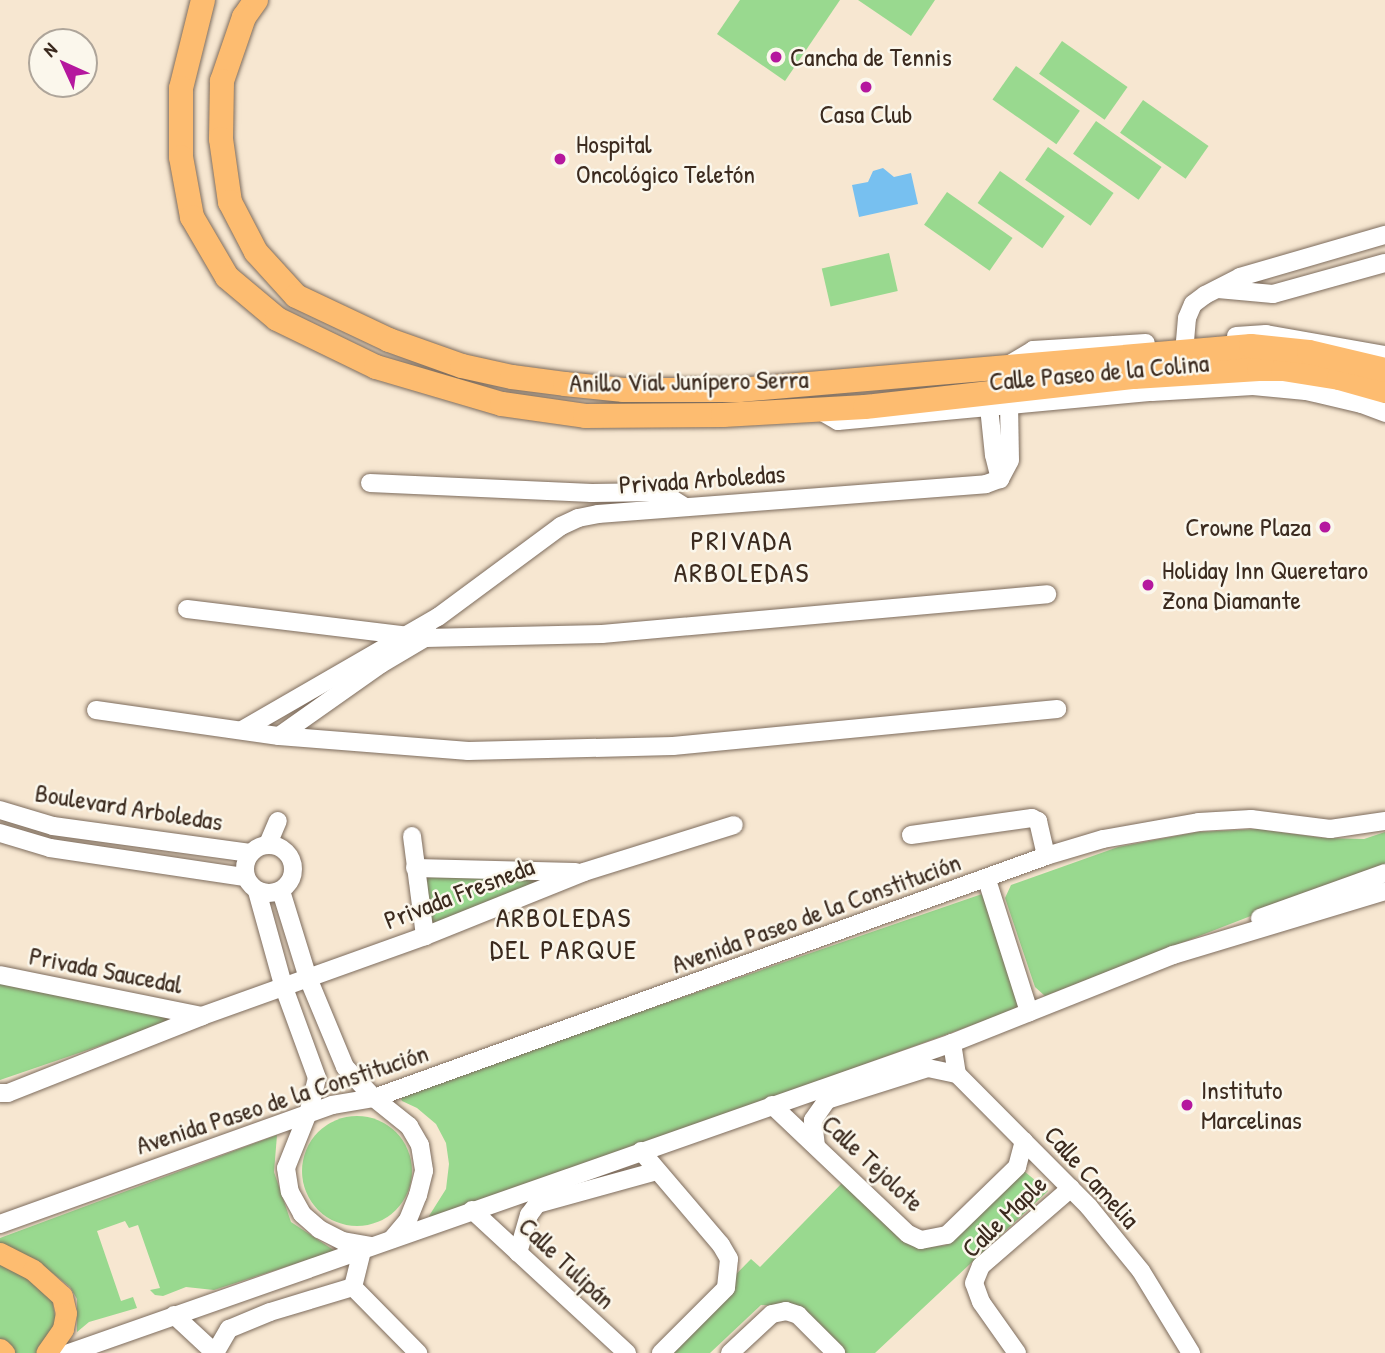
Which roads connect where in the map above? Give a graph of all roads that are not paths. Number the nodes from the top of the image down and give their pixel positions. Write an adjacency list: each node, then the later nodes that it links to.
1 (203, 0): 17 (highway, Anillo Vial Junípero Serra)
2 (256, 0): 12 (highway, Anillo Vial Junípero Serra)
3 (1385, 235): 4 (street)
4 (1361, 242): 5 (street); 7 (street)
5 (1321, 252): 8 (street); 9 (street)
6 (1385, 263): 7 (street)
7 (1366, 268): 8 (street)
8 (1329, 278): 9 (street)
9 (1218, 289): 10 (street)
10 (1185, 341): 11 (street, Calle Paseo de la Colina); 12 (street, Calle Paseo de la Colina)
11 (1385, 355)
12 (1007, 366): 13 (highway, Anillo Vial Junípero Serra)
13 (1385, 370)
14 (1385, 391): 17 (highway, Anillo Vial Junípero Serra)
15 (1009, 405): 16 (street, Calle Paseo de la Colina); 18 (street, Calle Paseo de la Colina); 19 (street)
16 (989, 407): 17 (street, Calle Paseo de la Colina); 19 (street)
17 (817, 409)
18 (1385, 413)
19 (1000, 479): 21 (street, Privada Arboledas)
20 (370, 483): 21 (street)
21 (685, 507): 24 (street, Privada Arboledas)
22 (1047, 594): 24 (street)
23 (187, 610): 24 (street)
24 (416, 636): 27 (street, Privada Arboledas); 28 (street, Privada Arboledas)
25 (1057, 709): 28 (street)
26 (96, 710): 27 (street)
27 (242, 730): 28 (street)
28 (279, 736)
29 (0, 810): 37 (street, Boulevard Arboledas)
30 (278, 821): 36 (street)
31 (1385, 821): 38 (street, Avenida Paseo de la Constitución)
32 (734, 825): 40 (street, Privada Fresneda)
33 (0, 833): 42 (street, Boulevard Arboledas)
34 (911, 835): 38 (street)
35 (412, 836): 39 (street)
36 (268, 844): 37 (street); 45 (street)
37 (250, 853): 42 (street)
38 (1046, 856): 43 (street, Avenida Paseo de la Constitución)
39 (415, 868): 40 (street); 47 (street)
40 (584, 872): 47 (street, Privada Fresneda)
41 (1385, 873): 48 (street)
42 (245, 877): 44 (street)
43 (987, 880): 52 (street); 57 (street, Avenida Paseo de la Constitución)
44 (257, 891): 45 (street); 51 (street)
45 (281, 891): 50 (street)
46 (1385, 891): 48 (street)
47 (425, 936): 50 (street, Privada Fresneda)
48 (1173, 955): 52 (street)
49 (0, 975): 53 (street, Privada Saucedal)
50 (308, 978): 51 (street, Privada Fresneda); 57 (street)
51 (284, 985): 53 (street, Privada Saucedal); 59 (street)
52 (1029, 1012): 54 (street)
53 (202, 1016): 56 (street, Privada Saucedal)
54 (952, 1043): 55 (street); 58 (street)
55 (957, 1074): 60 (street, Calle Camelia); 61 (street)
56 (0, 1093)
57 (374, 1098): 59 (street, Avenida Paseo de la Constitución); 67 (street)
58 (772, 1105): 61 (street, Calle Tejolote); 62 (street)
59 (308, 1114): 66 (street, Avenida Paseo de la Constitución); 68 (street)
60 (1024, 1140): 61 (street, Calle Tejolote); 64 (street, Calle Camelia)
61 (816, 1146)
62 (641, 1151): 63 (street); 65 (street)
63 (657, 1171): 70 (street); 78 (street)
64 (1071, 1188): 81 (street, Calle Maple); 82 (street, Calle Camelia)
65 (472, 1210): 67 (street); 70 (street, Calle Tulipán)
66 (0, 1224)
67 (391, 1240): 68 (street)
68 (368, 1248): 71 (street); 72 (street)
69 (0, 1253): 73 (main road)
70 (518, 1253): 77 (street, Calle Tulipán)
71 (354, 1287): 75 (street); 76 (street)
72 (174, 1315): 74 (street); 75 (street)
73 (46, 1353)
74 (69, 1353)
75 (215, 1353)
76 (418, 1353)
77 (627, 1353)
78 (661, 1353)
79 (730, 1353): 80 (street)
80 (836, 1353)
81 (1017, 1353)
82 (1191, 1353)

